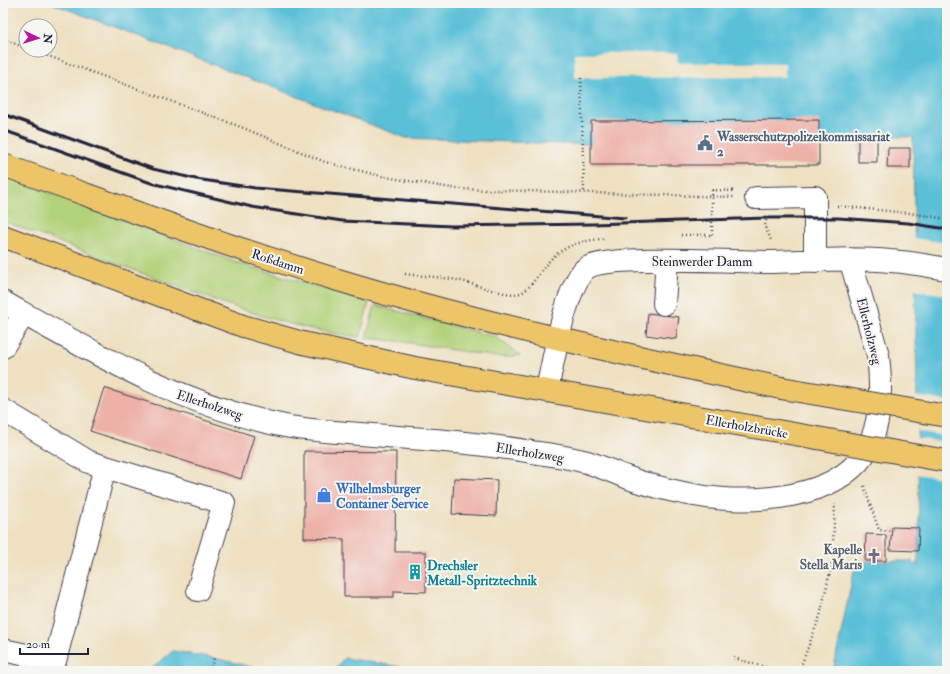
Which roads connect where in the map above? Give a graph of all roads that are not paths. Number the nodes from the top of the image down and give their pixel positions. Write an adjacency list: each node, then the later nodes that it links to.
1 (3, 165): 11 (main road, Roßdamm)
2 (755, 196): 6 (street)
3 (3, 236): 13 (main road)
4 (850, 259): 6 (street, Steinwerder Damm); 7 (street, Steinwerder Damm); 10 (street, Ellerholzweg)
5 (667, 260): 6 (street, Steinwerder Damm); 9 (street); 11 (street, Steinwerder Damm)
6 (815, 261)
7 (947, 269)
8 (3, 302): 10 (street, Ellerholzweg)
9 (664, 304)
10 (24, 314): 12 (street)
11 (558, 340): 13 (street, Steinwerder Damm); 15 (main road, bridge)
12 (3, 347)
13 (547, 390): 16 (main road, Ellerholzbrücke, bridge)
14 (3, 410): 17 (street)
15 (947, 416)
16 (947, 461)
17 (105, 467): 18 (street); 19 (street)
18 (198, 590)
19 (3, 650)

